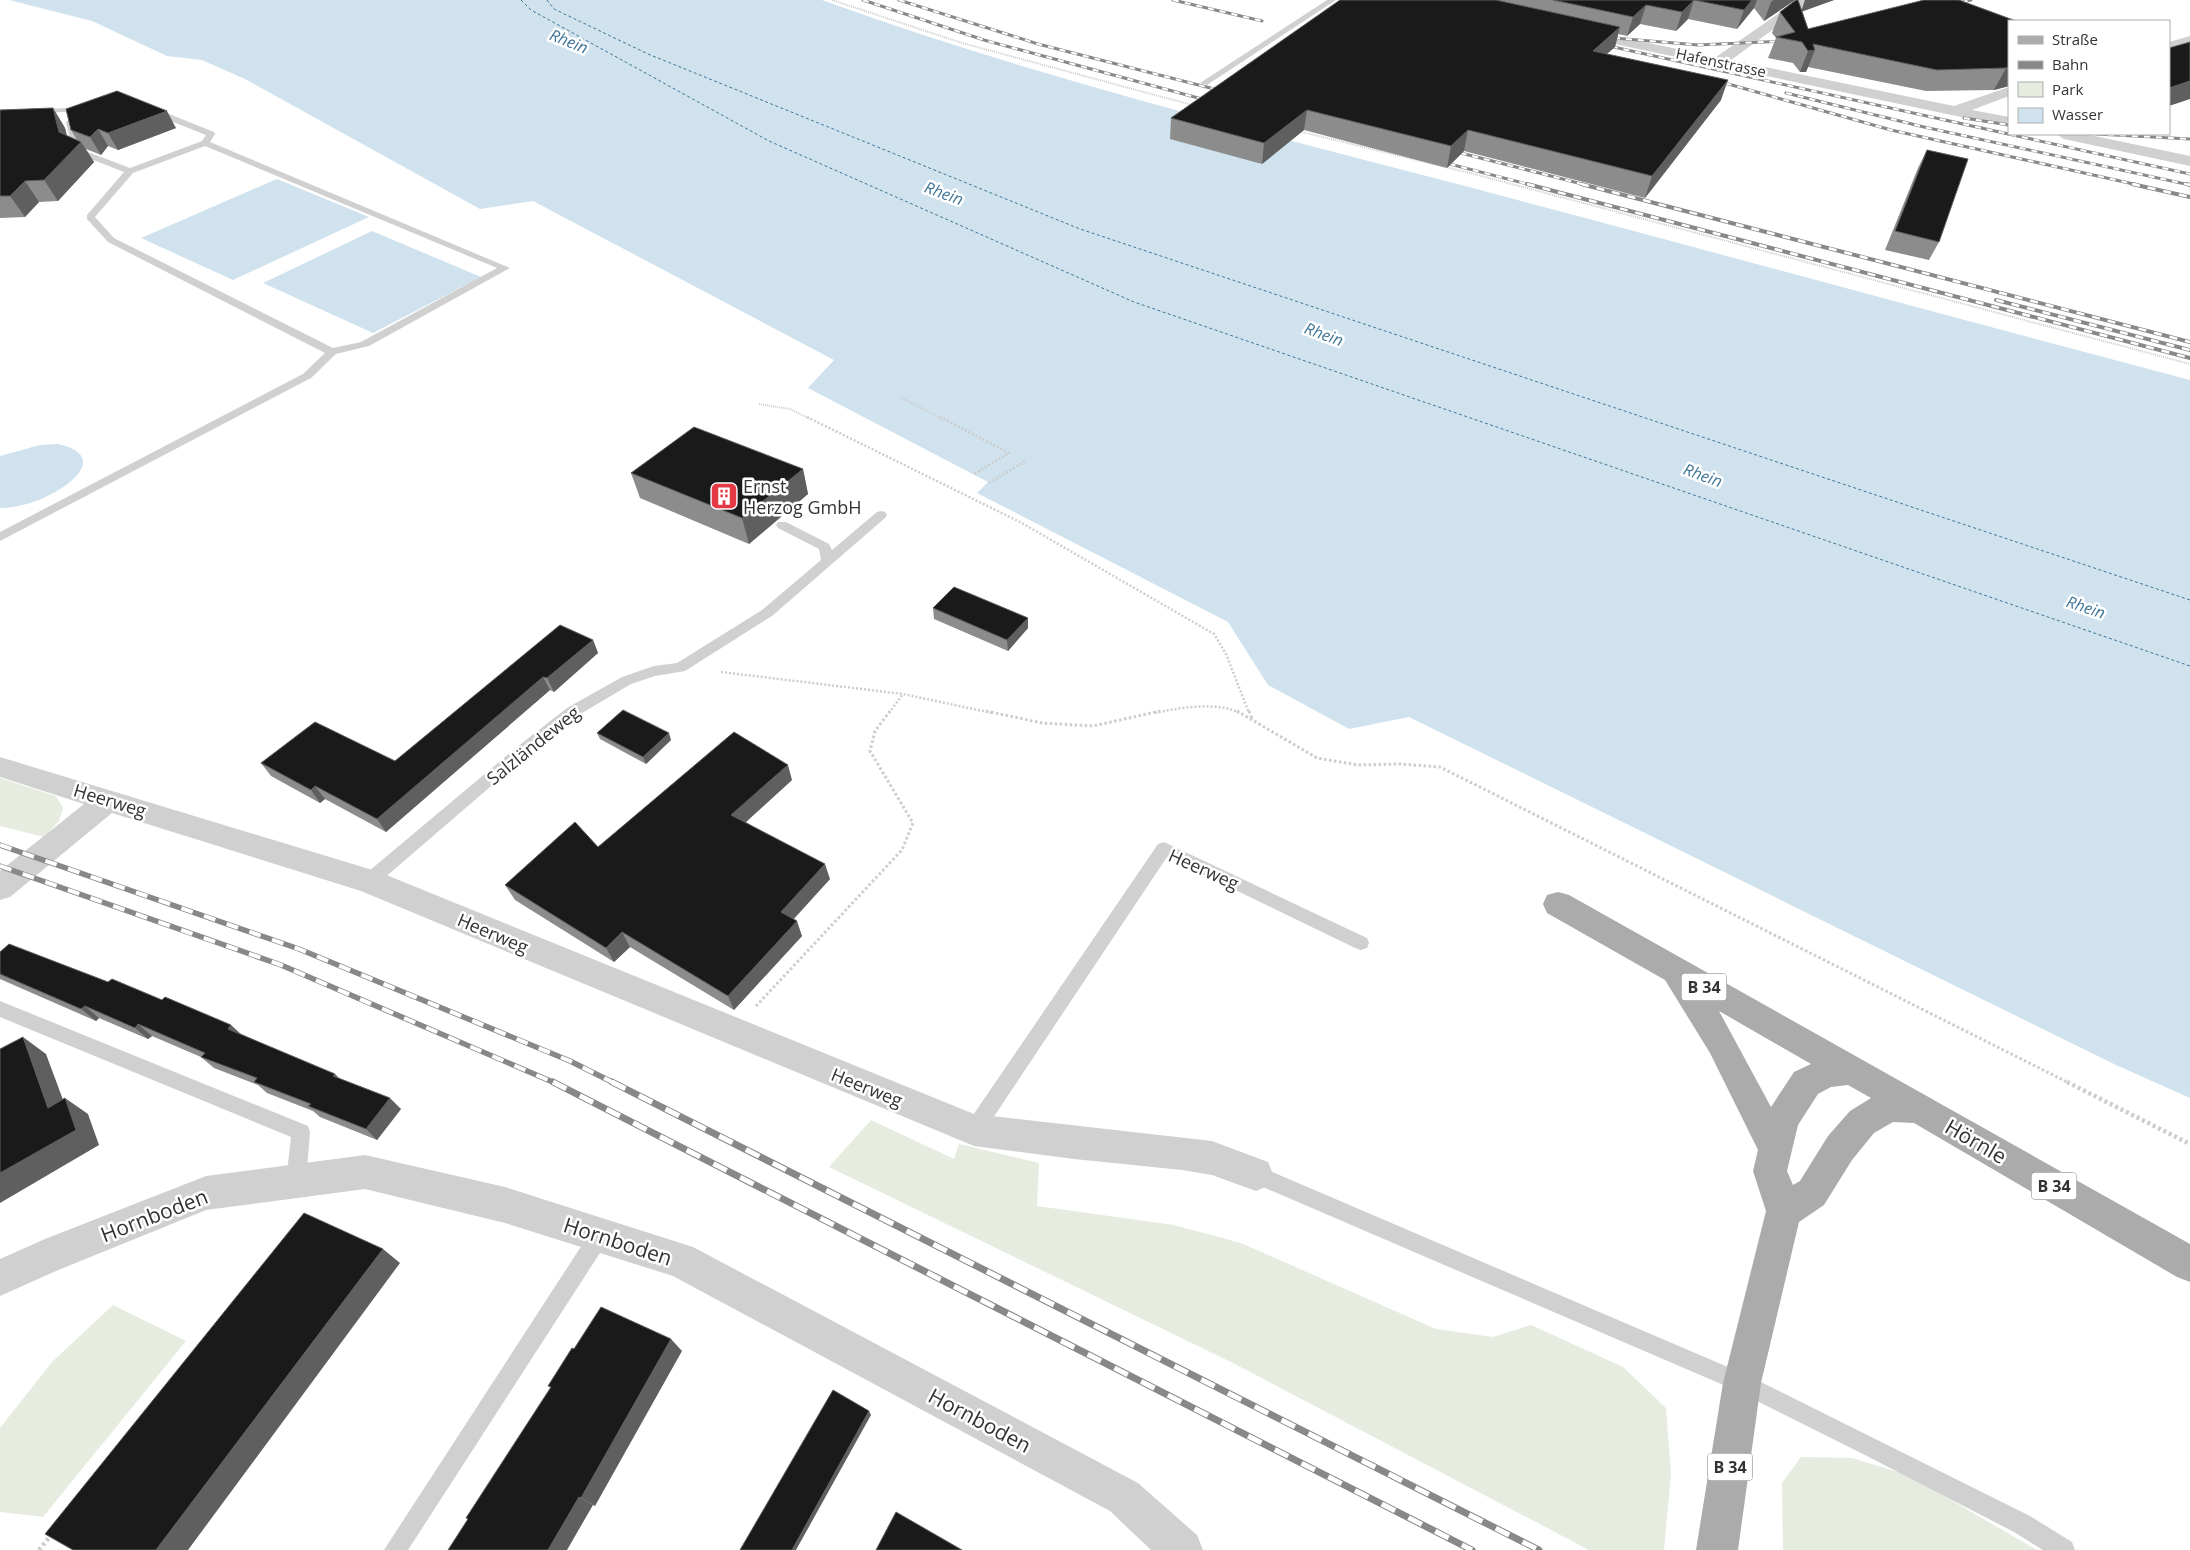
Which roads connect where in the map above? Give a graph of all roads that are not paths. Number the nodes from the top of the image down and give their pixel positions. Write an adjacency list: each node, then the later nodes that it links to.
1 (1332, 0): 7 (lane)
2 (1807, 0): 6 (street)
3 (1568, 30): 6 (street, Hafenstrasse)
4 (2190, 40): 5 (street)
5 (2170, 46)
6 (1718, 62): 10 (street, Hafenstrasse)
7 (1204, 83)
8 (2008, 91): 10 (street)
9 (142, 106): 14 (lane)
10 (1958, 110): 12 (street, Hafenstrasse)
11 (0, 113): 16 (lane)
12 (2008, 122)
13 (2069, 135): 15 (street)
14 (205, 143): 16 (lane); 17 (lane)
15 (2190, 161)
16 (130, 170): 17 (lane)
17 (332, 352): 20 (lane)
18 (881, 515): 21 (lane, Salzländeweg)
19 (782, 525): 21 (lane)
20 (0, 537)
21 (827, 560): 24 (lane, Salzländeweg)
22 (0, 766): 23 (street, Heerweg)
23 (108, 800): 24 (street, Heerweg); 25 (street)
24 (369, 881): 32 (street, Heerweg)
25 (0, 888)
26 (1558, 904): 28 (main road, B 34)
27 (1361, 943): 32 (lane, Heerweg)
28 (1674, 970): 30 (main road, B 34); 33 (main road)
29 (0, 1009): 35 (lane)
30 (1851, 1070): 31 (main road, B 34); 33 (main road)
31 (1919, 1108): 36 (main road, Hörnle / B 34); 38 (main road, Hörnle / B 34)
32 (974, 1130): 34 (street, Heerweg)
33 (1775, 1148): 36 (main road)
34 (1256, 1174): 40 (lane)
35 (296, 1181): 37 (street, Hornboden); 39 (street, Hornboden)
36 (1784, 1211): 40 (main road, B 34)
37 (600, 1235): 41 (lane); 42 (street, Hornboden)
38 (2190, 1264)
39 (0, 1278)
40 (1742, 1384): 43 (main road, B 34); 44 (lane)
41 (395, 1550)
42 (1182, 1550)
43 (1717, 1550)
44 (2064, 1550)

